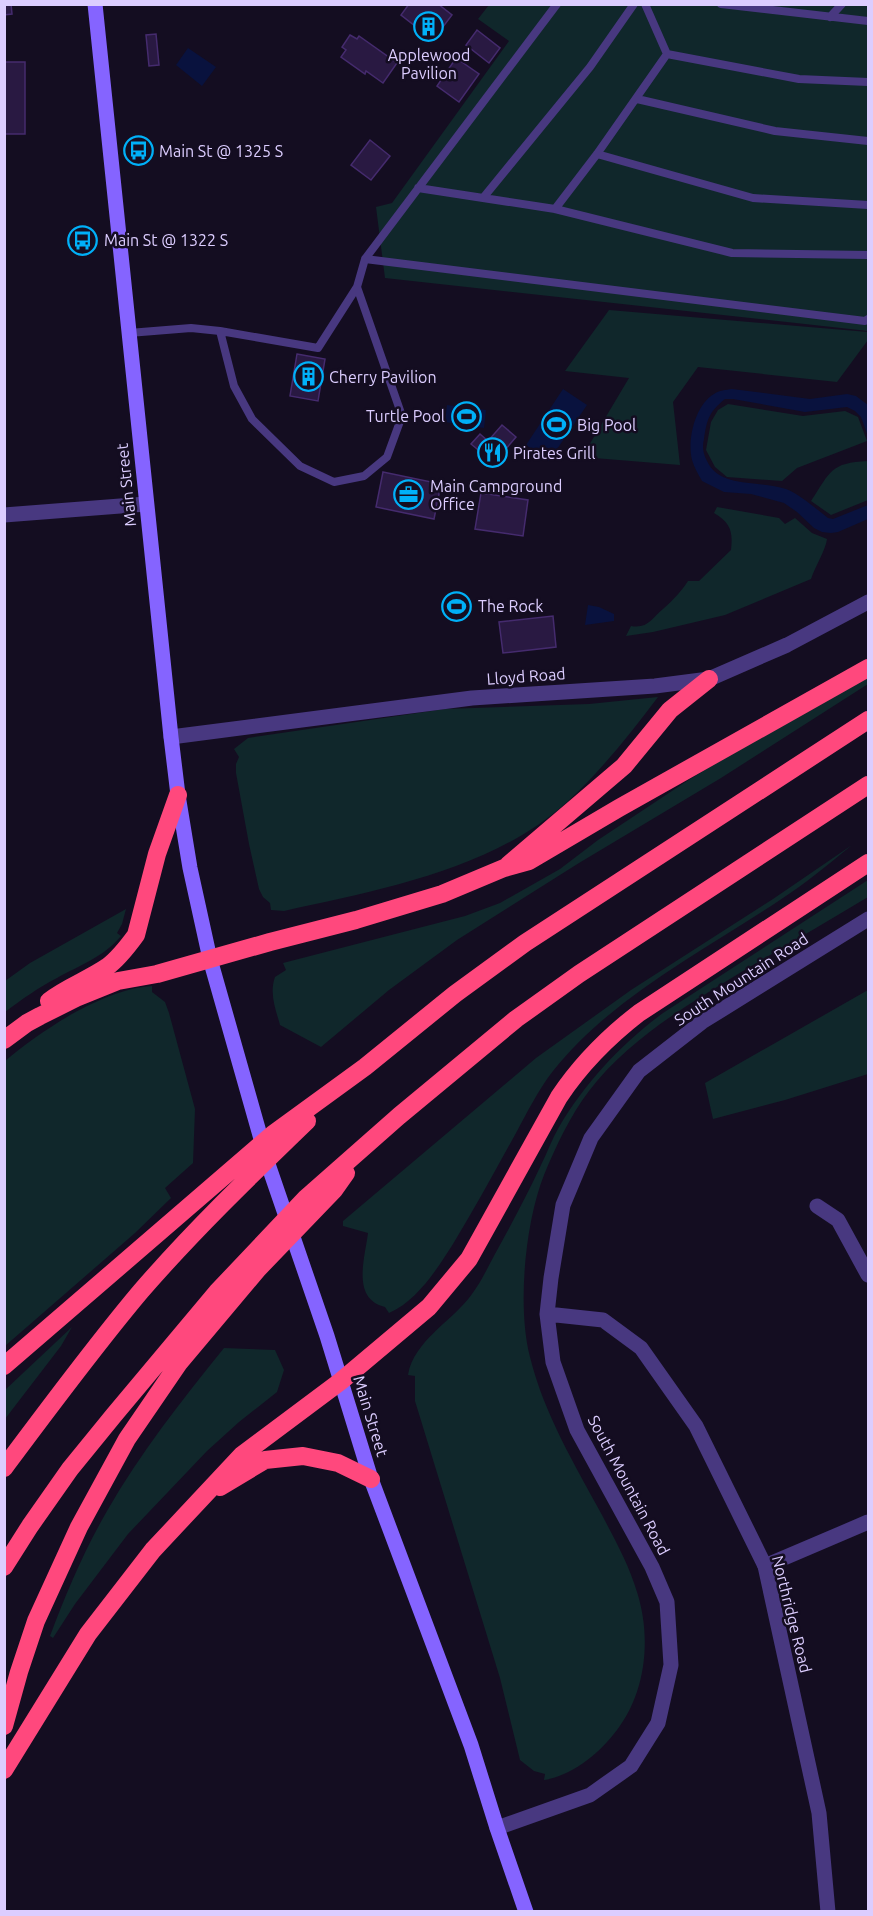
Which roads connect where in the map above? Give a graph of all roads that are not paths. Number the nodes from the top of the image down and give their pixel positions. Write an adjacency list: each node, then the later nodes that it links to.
1 (95, 4): 23 (main road, Main Street)
2 (557, 4): 14 (lane)
3 (634, 4): 15 (lane)
4 (645, 4): 9 (lane)
5 (721, 4): 7 (lane)
6 (842, 4): 7 (lane)
7 (830, 17): 8 (lane)
8 (868, 21)
9 (667, 54): 10 (lane); 11 (lane)
10 (868, 82)
11 (637, 99): 12 (lane); 13 (lane)
12 (868, 141)
13 (597, 154): 16 (lane); 17 (lane)
14 (418, 189): 15 (lane); 19 (lane)
15 (483, 198): 17 (lane)
16 (868, 205)
17 (555, 209): 18 (lane)
18 (868, 255)
19 (365, 259): 20 (lane); 21 (lane)
20 (357, 287): 22 (lane); 22 (lane)
21 (868, 319)
22 (220, 331): 23 (lane)
23 (129, 333): 24 (main road, Main Street)
24 (146, 504): 25 (street); 30 (main road, Main Street)
25 (4, 514)
26 (868, 602): 28 (street, Lloyd Road)
27 (868, 668): 34 (highway)
28 (709, 680): 30 (street, Lloyd Road); 34 (highway)
29 (868, 720): 39 (highway)
30 (171, 737): 32 (main road, Main Street)
31 (868, 785): 40 (highway)
32 (178, 795): 36 (main road, Main Street); 37 (highway)
33 (868, 862): 45 (highway)
34 (504, 868): 36 (highway)
35 (868, 919): 43 (street, South Mountain Road)
36 (210, 959): 37 (highway); 45 (main road, Main Street)
37 (40, 1016): 38 (highway)
38 (4, 1040)
39 (365, 1067): 44 (highway); 46 (highway)
40 (370, 1142): 51 (highway); 52 (highway)
41 (817, 1206): 42 (street)
42 (868, 1275)
43 (547, 1314): 50 (street, Northridge Road); 54 (street, South Mountain Road)
44 (4, 1366)
45 (341, 1381): 47 (main road, Main Street); 48 (highway)
46 (4, 1468)
47 (371, 1479): 48 (highway); 54 (main road, Main Street)
48 (200, 1499): 53 (highway)
49 (868, 1522): 50 (street)
50 (765, 1566): 56 (street, Northridge Road)
51 (4, 1567)
52 (4, 1726)
53 (4, 1770)
54 (496, 1828): 55 (main road, Main Street)
55 (526, 1911)
56 (828, 1911)

